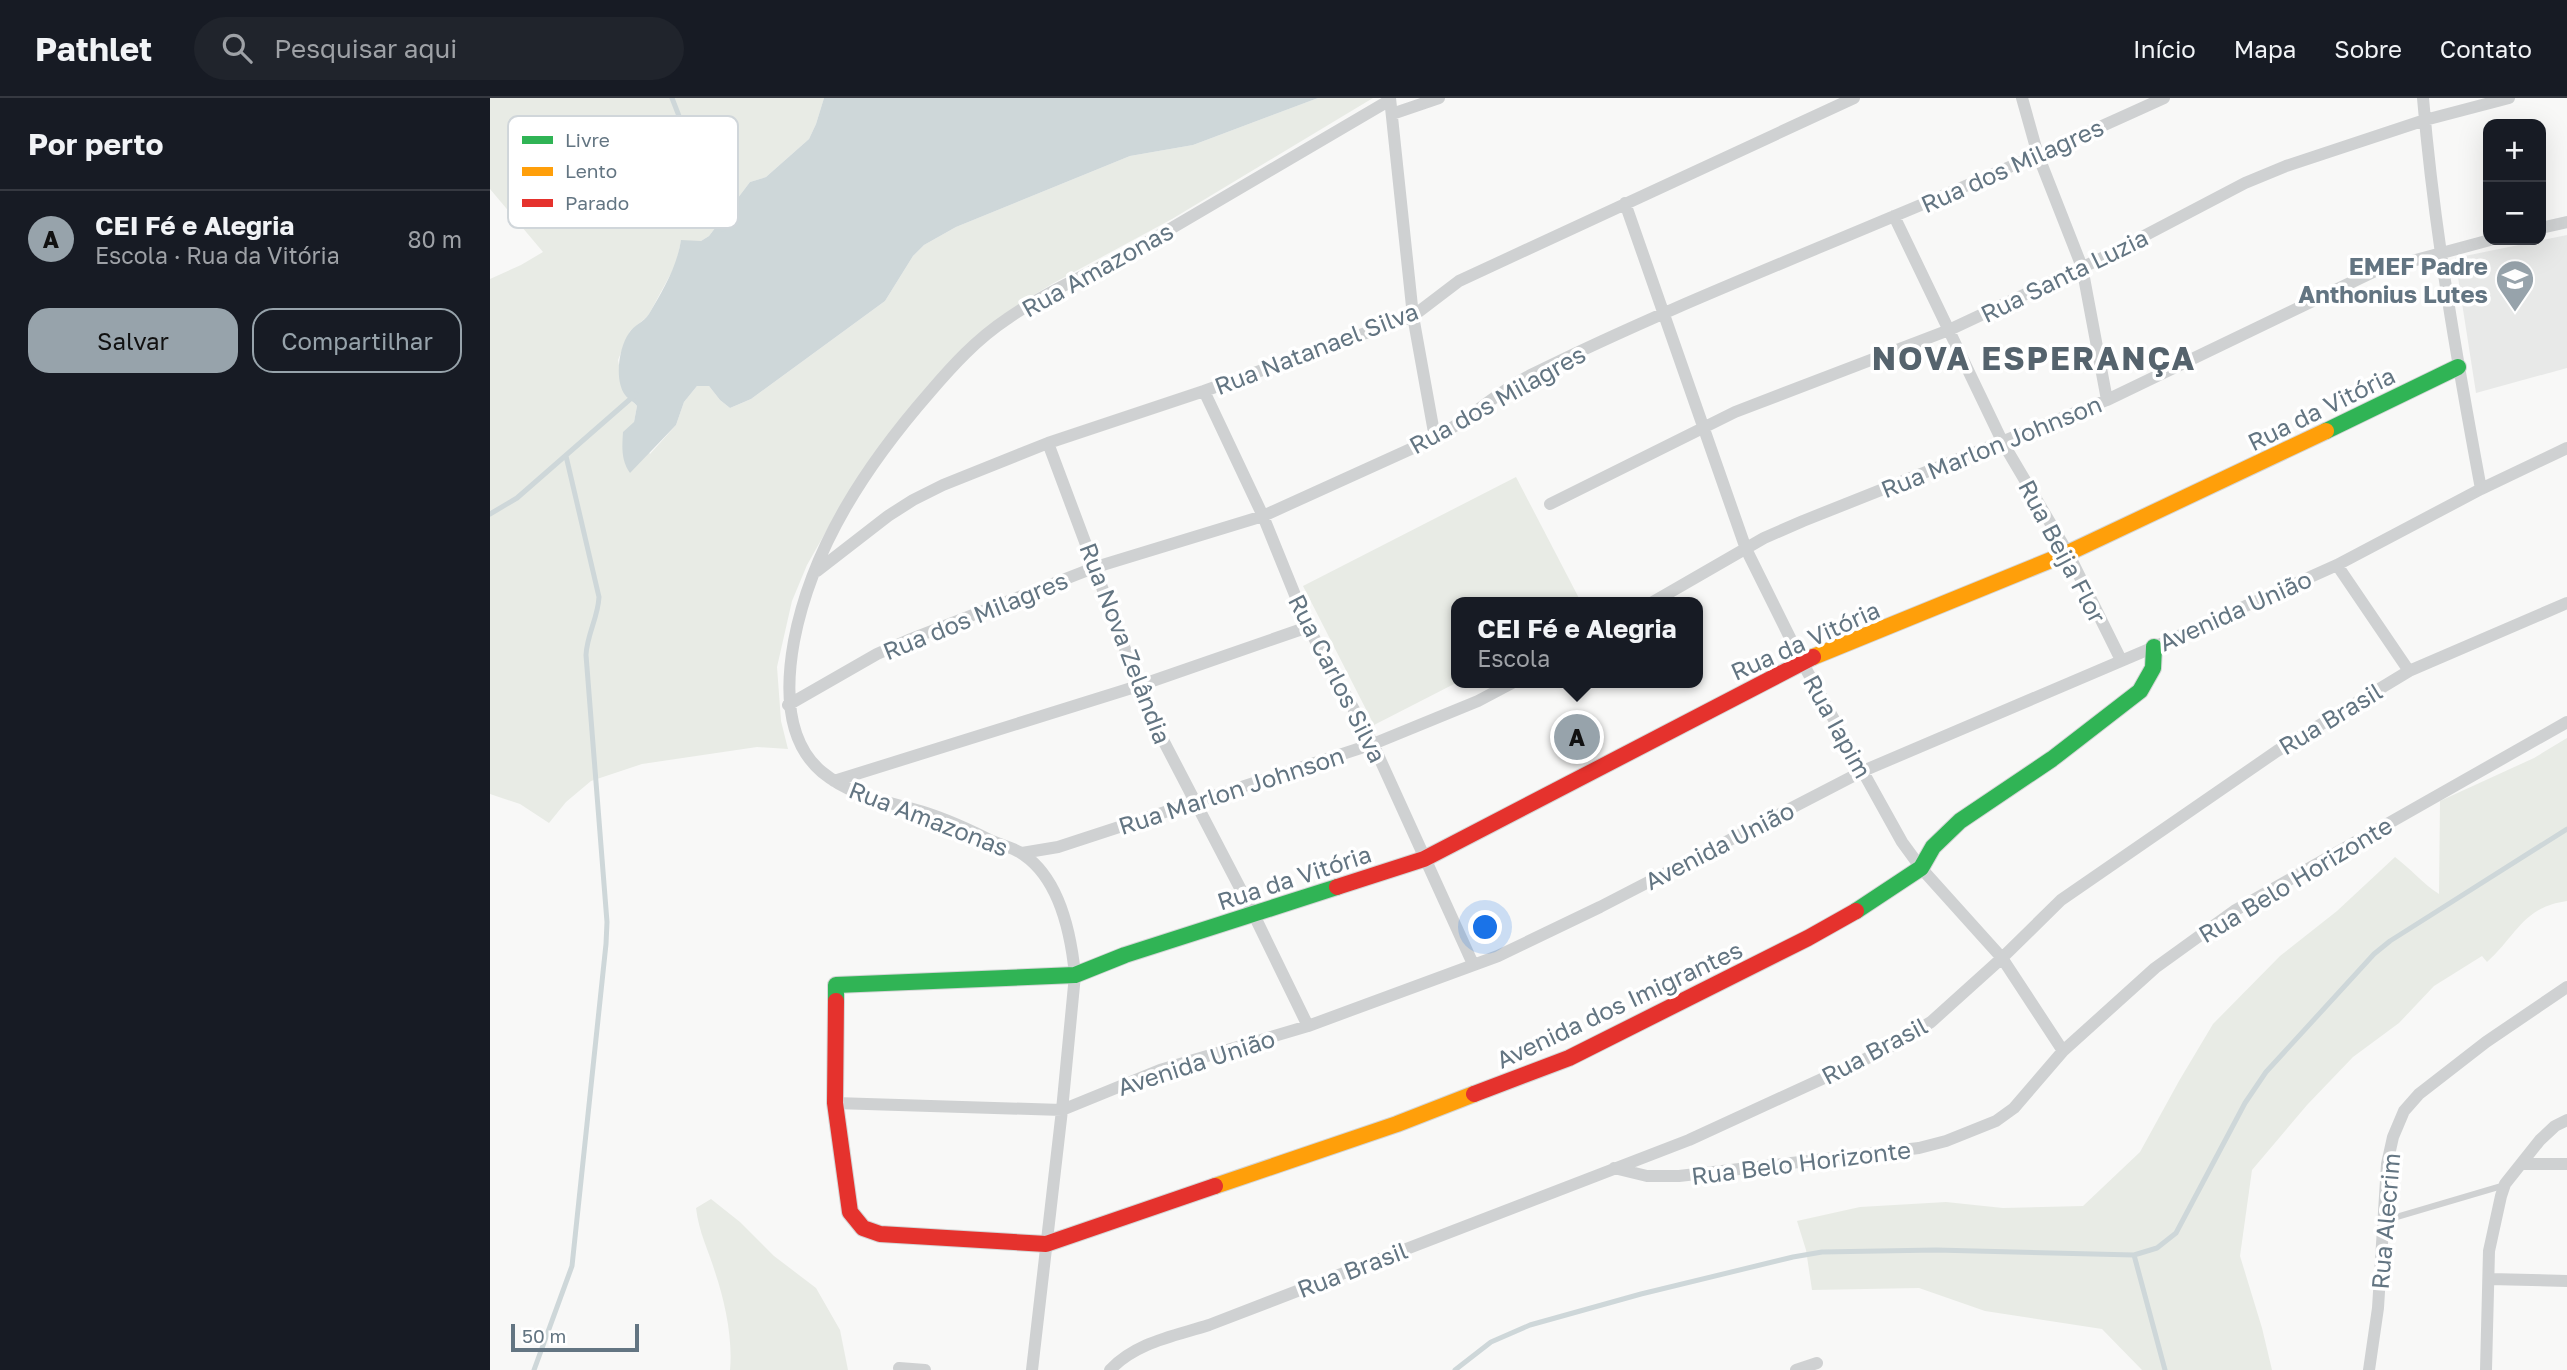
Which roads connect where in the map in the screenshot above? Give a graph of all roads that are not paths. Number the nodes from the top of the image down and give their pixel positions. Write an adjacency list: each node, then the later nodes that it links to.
1 (1439, 98): 8 (street)
2 (1854, 98): 11 (street, Rua Natanael Silva)
3 (2022, 98): 10 (street)
4 (2164, 98): 10 (street, Rua dos Milagres)
5 (2423, 98): 9 (street)
6 (2509, 98): 9 (street, Rua Santa Luzia)
7 (1390, 99): 8 (street); 36 (street, Rua Amazonas)
8 (1392, 114): 19 (street)
9 (2425, 120): 16 (street); 17 (street, Rua Santa Luzia)
10 (2038, 155): 12 (street, Rua dos Milagres); 17 (street)
11 (1625, 203): 18 (street, Rua Iapim); 19 (street, Rua Natanael Silva)
12 (1894, 216): 18 (street, Rua dos Milagres); 20 (street, Rua Beija Flor)
13 (2567, 222): 14 (street)
14 (2546, 227)
15 (2483, 242): 16 (street, Rua Marlon Johnson)
16 (2440, 252): 21 (street); 23 (street, Rua Marlon Johnson)
17 (2082, 267): 20 (street, Rua Santa Luzia); 23 (street)
18 (1662, 312): 24 (street, Rua Iapim); 25 (street, Rua dos Milagres)
19 (1413, 316): 22 (street, Rua Natanael Silva); 25 (street)
20 (1949, 330): 24 (street, Rua Santa Luzia); 27 (street, Rua Beija Flor)
21 (2458, 367): 29 (street); 33 (street, Rua da Vitória)
22 (1204, 391): 26 (street, Rua Natanael Silva); 31 (street, Rua Carlos Silva)
23 (2107, 400): 27 (street, Rua Marlon Johnson)
24 (1703, 428): 30 (street, Rua Santa Luzia); 32 (street, Rua Iapim)
25 (1436, 438): 31 (street, Rua dos Milagres)
26 (1048, 443): 35 (street, Rua Nova Zelândia); 36 (street, Rua Natanael Silva)
27 (2003, 443): 32 (street, Rua Marlon Johnson); 33 (street, Rua Beija Flor)
28 (2567, 448): 29 (street, Avenida União)
29 (2482, 489): 34 (street, Avenida União)
30 (1550, 505)
31 (1264, 516): 35 (street, Rua dos Milagres); 39 (street, Rua Carlos Silva)
32 (1746, 549): 37 (street, Rua Marlon Johnson); 42 (street, Rua Iapim)
33 (2068, 553): 41 (street, Rua Beija Flor); 42 (street, Rua da Vitória)
34 (2336, 565): 40 (street, Avenida União); 43 (street)
35 (1096, 567): 44 (street, Rua Nova Zelândia); 46 (street, Rua dos Milagres)
36 (814, 573): 46 (street, Rua Amazonas)
37 (1662, 597)
38 (2567, 603): 43 (street, Rua Brasil)
39 (1308, 627): 44 (street); 48 (street, Rua Carlos Silva)
40 (2154, 647): 41 (street, Avenida União); 54 (street, Avenida dos Imigrantes)
41 (2121, 660): 49 (street, Avenida União)
42 (1802, 662): 49 (street, Rua Iapim); 53 (street, Rua da Vitória)
43 (2409, 671): 56 (street, Rua Brasil)
44 (1138, 686): 50 (street); 51 (street, Rua Nova Zelândia)
45 (1503, 688): 48 (street, Rua Marlon Johnson)
46 (788, 705): 50 (street, Rua Amazonas)
47 (2567, 722): 61 (street, Rua Belo Horizonte)
48 (1373, 744): 51 (street, Rua Marlon Johnson); 53 (street, Rua Carlos Silva)
49 (1863, 771): 54 (street, Rua Iapim); 57 (street, Avenida União)
50 (834, 781): 52 (street, Rua Amazonas)
51 (1196, 802): 52 (street, Rua Marlon Johnson); 55 (street, Rua Nova Zelândia)
52 (1023, 853): 58 (street, Rua Amazonas)
53 (1424, 859): 55 (street, Rua da Vitória); 57 (street, Rua Carlos Silva)
54 (1921, 868): 56 (street, Rua Iapim); 70 (street, Avenida dos Imigrantes)
55 (1253, 913): 58 (street, Rua da Vitória); 60 (street, Rua Nova Zelândia)
56 (2003, 958): 61 (street, Rua Iapim); 67 (street, Rua Brasil)
57 (1473, 964): 60 (street, Avenida União)
58 (1075, 975): 62 (street, Rua da Vitória); 63 (street, Rua Amazonas)
59 (2567, 987): 69 (street, Rua Alecrim)
60 (1308, 1026): 63 (street, Avenida União)
61 (2063, 1051): 67 (street, Rua Belo Horizonte)
62 (835, 1103): 63 (street, Avenida União); 70 (street, Avenida dos Imigrantes)
63 (1062, 1110): 70 (street, Rua Amazonas)
64 (2567, 1119): 65 (street)
65 (2522, 1164): 66 (street); 68 (street)
66 (2567, 1164)
67 (1614, 1168): 77 (street, Rua Brasil)
68 (2505, 1184): 69 (lane); 71 (street)
69 (2383, 1221): 79 (street, Rua Alecrim)
70 (1046, 1244): 76 (street, Rua Amazonas)
71 (2490, 1279): 72 (street); 80 (street)
72 (2567, 1282)
73 (1816, 1363): 78 (street)
74 (899, 1368): 75 (street)
75 (925, 1370)
76 (1032, 1370)
77 (1110, 1370)
78 (1796, 1370)
79 (2369, 1370)
80 (2486, 1370)

